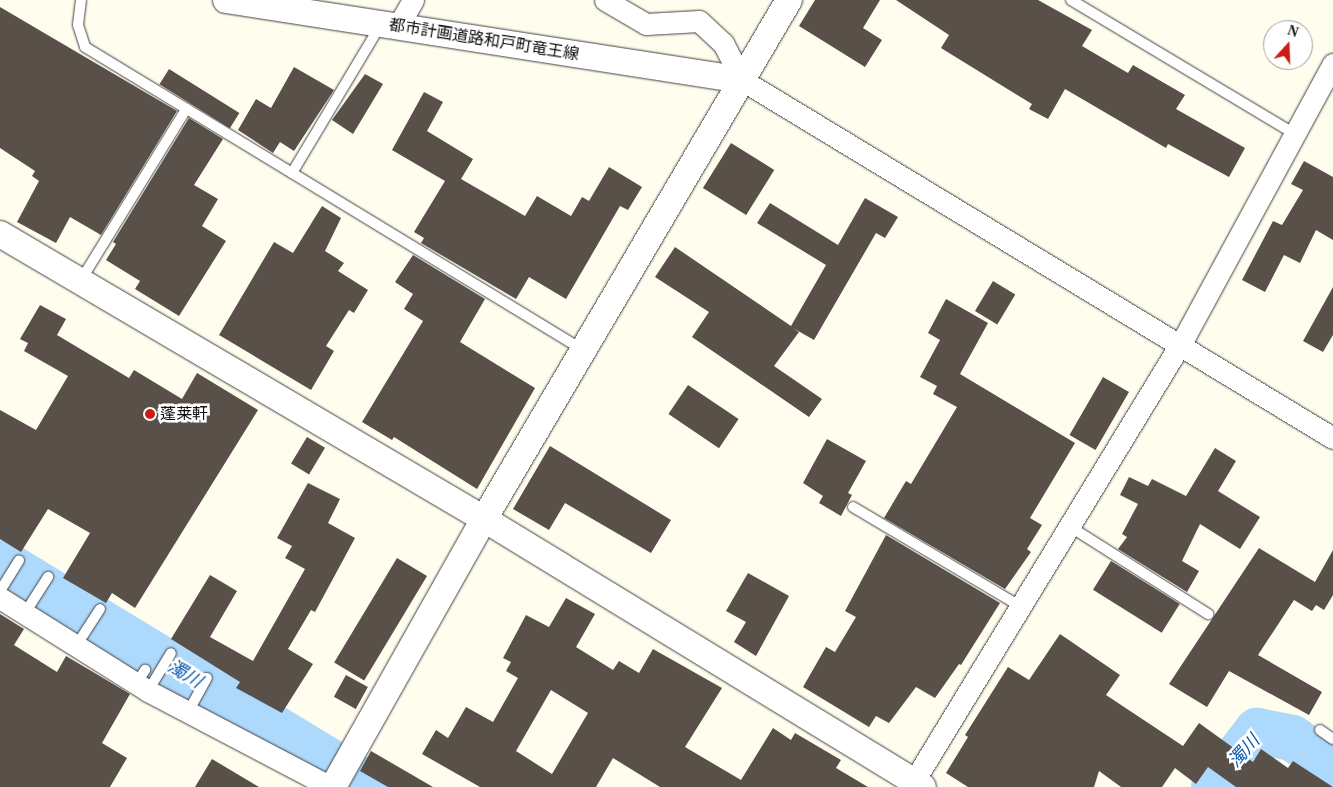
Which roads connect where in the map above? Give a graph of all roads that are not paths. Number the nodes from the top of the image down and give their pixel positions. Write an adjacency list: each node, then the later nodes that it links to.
1 (81, 0): 10 (lane)
2 (226, 0): 7 (street, 都市計画道路和戸町竜王線)
3 (413, 0): 7 (street)
4 (605, 0): 9 (street)
5 (789, 0): 9 (street)
6 (1070, 0): 11 (lane)
7 (389, 25): 9 (street, 都市計画道路和戸町竜王線); 12 (lane)
8 (1333, 64): 11 (street)
9 (742, 80): 15 (street); 16 (street)
10 (186, 109): 12 (lane); 14 (lane)
11 (1295, 134): 15 (street)
12 (292, 173): 16 (lane)
13 (0, 234): 14 (street)
14 (80, 281): 19 (street)
15 (1179, 345): 17 (street); 20 (street)
16 (583, 350): 19 (street)
17 (1333, 438)
18 (853, 507): 24 (lane)
19 (484, 520): 35 (street); 36 (street)
20 (1069, 526): 24 (street); 27 (lane)
21 (19, 560): 23 (lane)
22 (48, 577): 25 (lane)
23 (1, 591): 25 (street)
24 (1020, 606): 35 (street)
25 (29, 607): 28 (street)
26 (100, 609): 28 (lane)
27 (1208, 614)
28 (81, 639): 31 (street)
29 (171, 653): 31 (lane)
30 (207, 678): 32 (lane)
31 (146, 680): 32 (street)
32 (192, 706): 36 (street)
33 (1320, 730): 34 (lane)
34 (1333, 739)
35 (918, 784)
36 (332, 787)

